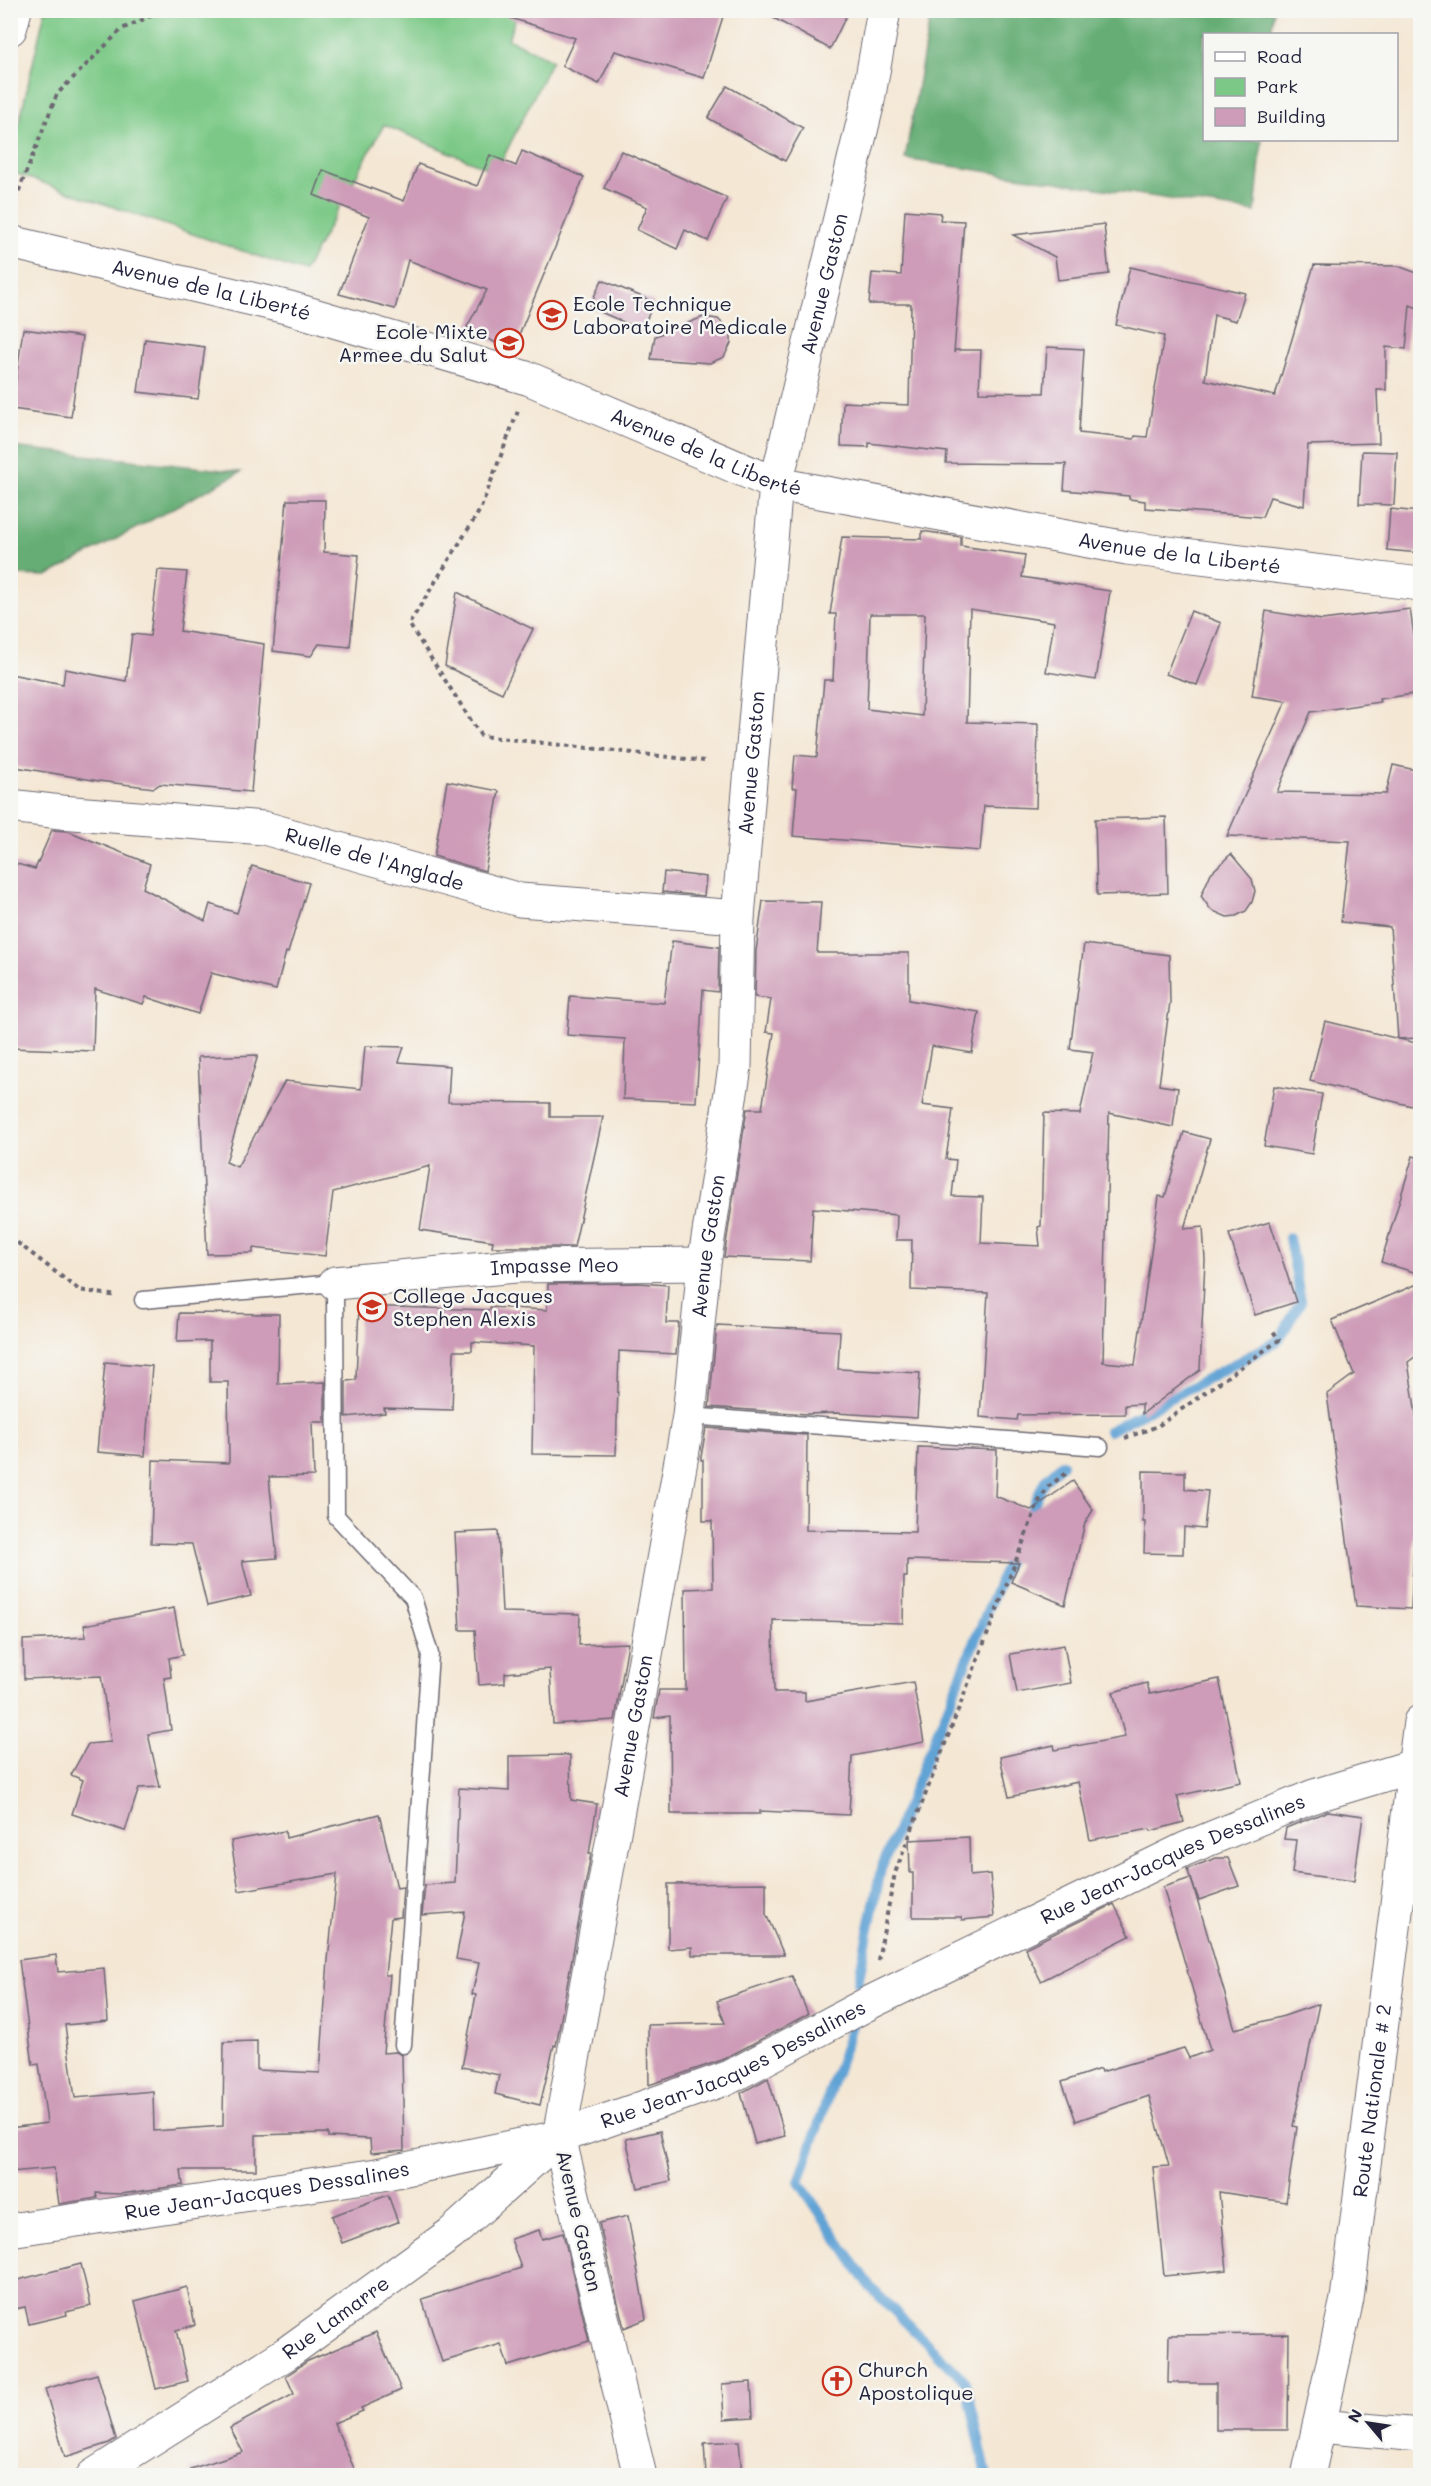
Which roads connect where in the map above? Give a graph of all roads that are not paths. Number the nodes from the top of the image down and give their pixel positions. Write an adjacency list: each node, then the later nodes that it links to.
1 (15, 10): 3 (street)
2 (884, 10): 5 (street, Avenue Gaston)
3 (10, 29)
4 (10, 242): 5 (street, Avenue de la Liberté)
5 (776, 484): 6 (street, Avenue de la Liberté); 8 (street, Avenue Gaston)
6 (1420, 584)
7 (10, 806): 8 (street, Ruelle de l'Anglade)
8 (738, 917): 9 (street, Avenue Gaston)
9 (704, 1264): 10 (street, Impasse Meo); 12 (street, Avenue Gaston)
10 (335, 1282): 11 (lane); 16 (lane)
11 (143, 1300)
12 (689, 1416): 13 (lane); 17 (street, Avenue Gaston)
13 (1100, 1447)
14 (1420, 1722): 15 (street, Route Nationale # 2)
15 (1417, 1766): 17 (street, Rue Jean-Jacques Dessalines); 19 (street, Route Nationale # 2)
16 (403, 2045)
17 (559, 2138): 18 (street, Rue Jean-Jacques Dessalines); 21 (street, Rue Lamarre); 22 (street, Avenue Gaston)
18 (10, 2230)
19 (1319, 2426): 20 (street); 23 (street, Route Nationale # 2)
20 (1420, 2435)
21 (93, 2475)
22 (640, 2475)
23 (1308, 2475)

